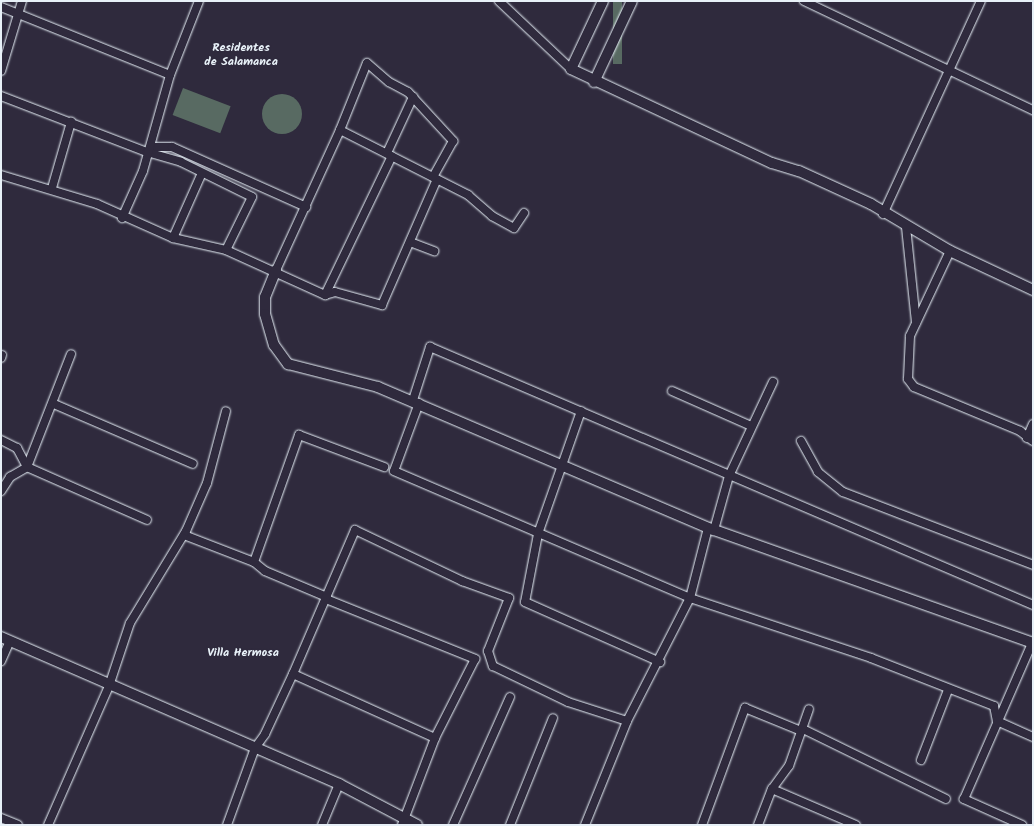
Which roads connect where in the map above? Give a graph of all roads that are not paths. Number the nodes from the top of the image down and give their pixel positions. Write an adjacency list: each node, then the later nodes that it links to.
1 (22, 1): 9 (street)
2 (199, 1): 13 (street)
3 (499, 1): 10 (street)
4 (604, 1): 10 (street)
5 (632, 1): 14 (street)
6 (804, 1): 11 (street)
7 (981, 1): 11 (street)
8 (1, 7): 9 (street)
9 (17, 14): 12 (street); 13 (street)
10 (572, 70): 14 (street)
11 (949, 70): 17 (street); 28 (street)
12 (1, 71)
13 (170, 75): 20 (street)
14 (594, 82): 28 (street)
15 (1, 96): 18 (street)
16 (413, 97): 19 (street); 21 (street); 24 (street)
17 (1033, 110)
18 (71, 122): 20 (street); 25 (street)
19 (340, 130): 21 (street); 26 (street)
20 (147, 152): 22 (street); 26 (street); 29 (street)
21 (389, 155): 24 (street); 38 (street)
22 (202, 173): 31 (street); 33 (street)
23 (1, 175): 25 (street)
24 (436, 178): 27 (street); 32 (street)
25 (52, 188): 29 (street)
26 (306, 207): 36 (street)
27 (524, 213)
28 (884, 214): 30 (street)
29 (122, 218): 31 (street)
30 (906, 227): 35 (street); 39 (street)
31 (173, 238): 33 (street)
32 (410, 242): 34 (street); 38 (street)
33 (226, 250): 36 (street)
34 (434, 251)
35 (950, 251): 37 (street); 39 (street)
36 (276, 270): 38 (street); 43 (street)
37 (1033, 290)
38 (325, 295)
39 (916, 322): 49 (street)
40 (72, 354): 44 (street)
41 (774, 382): 48 (street)
42 (672, 391): 48 (street)
43 (416, 402): 46 (street); 53 (street); 60 (street)
44 (54, 404): 52 (street); 54 (street)
45 (226, 411): 61 (street)
46 (581, 411): 53 (street); 56 (street)
47 (1033, 424): 49 (street)
48 (751, 426): 56 (street)
49 (1030, 439)
50 (1, 440): 54 (street)
51 (801, 441): 63 (street)
52 (193, 464)
53 (565, 466): 59 (street); 60 (street)
54 (27, 467): 57 (street); 58 (street)
55 (384, 467): 62 (street)
56 (729, 476): 59 (street); 66 (street)
57 (1, 491)
58 (147, 520)
59 (711, 529): 65 (street); 68 (street)
60 (538, 534): 65 (street); 70 (street)
61 (184, 535): 62 (street); 72 (street)
62 (254, 562): 64 (street)
63 (1033, 565)
64 (327, 598): 71 (street); 77 (street); 81 (street)
65 (690, 598): 70 (street); 73 (street)
66 (1033, 605)
67 (5, 639): 69 (street); 72 (street)
68 (1033, 642): 78 (street)
69 (1, 661)
70 (660, 662): 77 (street)
71 (293, 674): 81 (street); 82 (street)
72 (109, 686): 82 (street); 90 (street)
73 (948, 690): 78 (street); 83 (street)
74 (510, 697): 94 (street)
75 (809, 709): 79 (street)
76 (554, 718): 95 (street)
77 (627, 721): 96 (street)
78 (997, 721): 80 (street); 100 (street)
79 (802, 730): 85 (street); 86 (street); 97 (street)
80 (1033, 737)
81 (434, 738): 88 (street)
82 (255, 748): 84 (street); 91 (street)
83 (920, 760)
84 (339, 784): 88 (street); 92 (street)
85 (772, 789): 98 (street); 99 (street)
86 (946, 799)
87 (1, 818): 89 (street)
88 (403, 823): 93 (street)
89 (18, 825)
90 (48, 825)
91 (227, 825)
92 (322, 825)
93 (417, 825)
94 (454, 825)
95 (510, 825)
96 (585, 825)
97 (702, 825)
98 (758, 825)
99 (856, 825)
100 (1022, 825)

